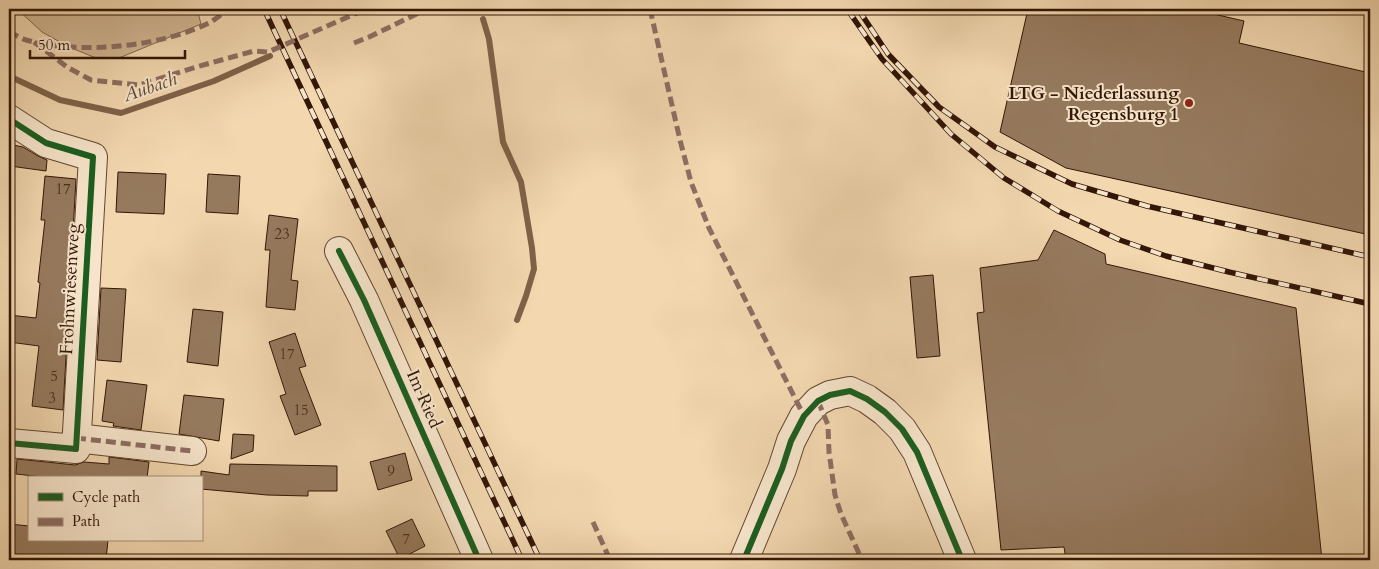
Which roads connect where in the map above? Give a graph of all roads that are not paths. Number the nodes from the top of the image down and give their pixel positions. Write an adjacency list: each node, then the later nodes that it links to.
1 (9, 120): 3 (street, Frohnwiesenweg)
2 (340, 251): 6 (street, Im Ried)
3 (76, 438): 4 (street); 5 (street)
4 (9, 443)
5 (192, 451)
6 (480, 560)
7 (744, 560): 8 (street)
8 (962, 560)

